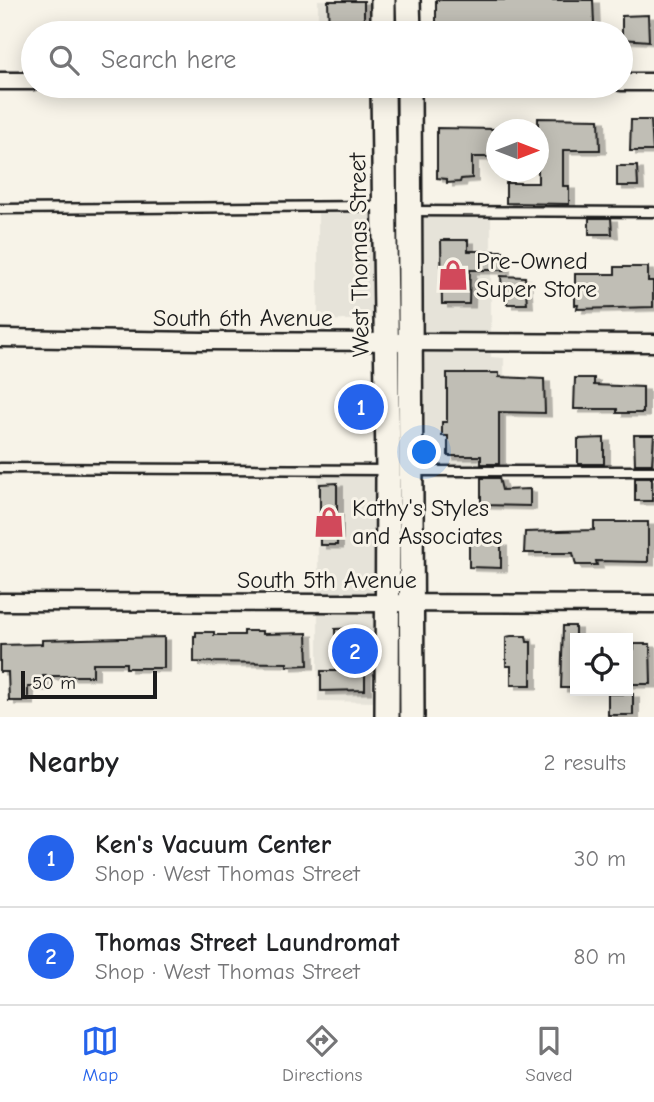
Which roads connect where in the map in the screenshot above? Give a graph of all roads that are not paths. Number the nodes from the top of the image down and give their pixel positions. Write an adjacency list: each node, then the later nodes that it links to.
1 (383, 0): 3 (main road)
2 (408, 0): 4 (main road)
3 (383, 21)
4 (408, 21)
5 (0, 81): 6 (street)
6 (21, 81)
7 (633, 82): 8 (street)
8 (654, 82)
9 (383, 98): 11 (main road, West Thomas Street)
10 (409, 98): 13 (main road, West Thomas Street)
11 (385, 206): 12 (lane); 16 (main road, West Thomas Street)
12 (0, 209)
13 (409, 211): 14 (lane); 16 (main road, West Thomas Street)
14 (654, 212)
15 (0, 338): 16 (street, South 6th Avenue)
16 (398, 342): 17 (street, South 6th Avenue); 19 (main road, West Thomas Street)
17 (654, 343)
18 (0, 468): 19 (lane)
19 (400, 470): 20 (lane); 22 (main road, West Thomas Street); 23 (main road, West Thomas Street)
20 (654, 471)
21 (0, 601): 22 (street, South 5th Avenue)
22 (386, 603): 23 (street, South 5th Avenue); 25 (main road, West Thomas Street)
23 (412, 603): 24 (street, South 5th Avenue); 26 (main road, West Thomas Street)
24 (654, 604)
25 (387, 717)
26 (412, 717)

